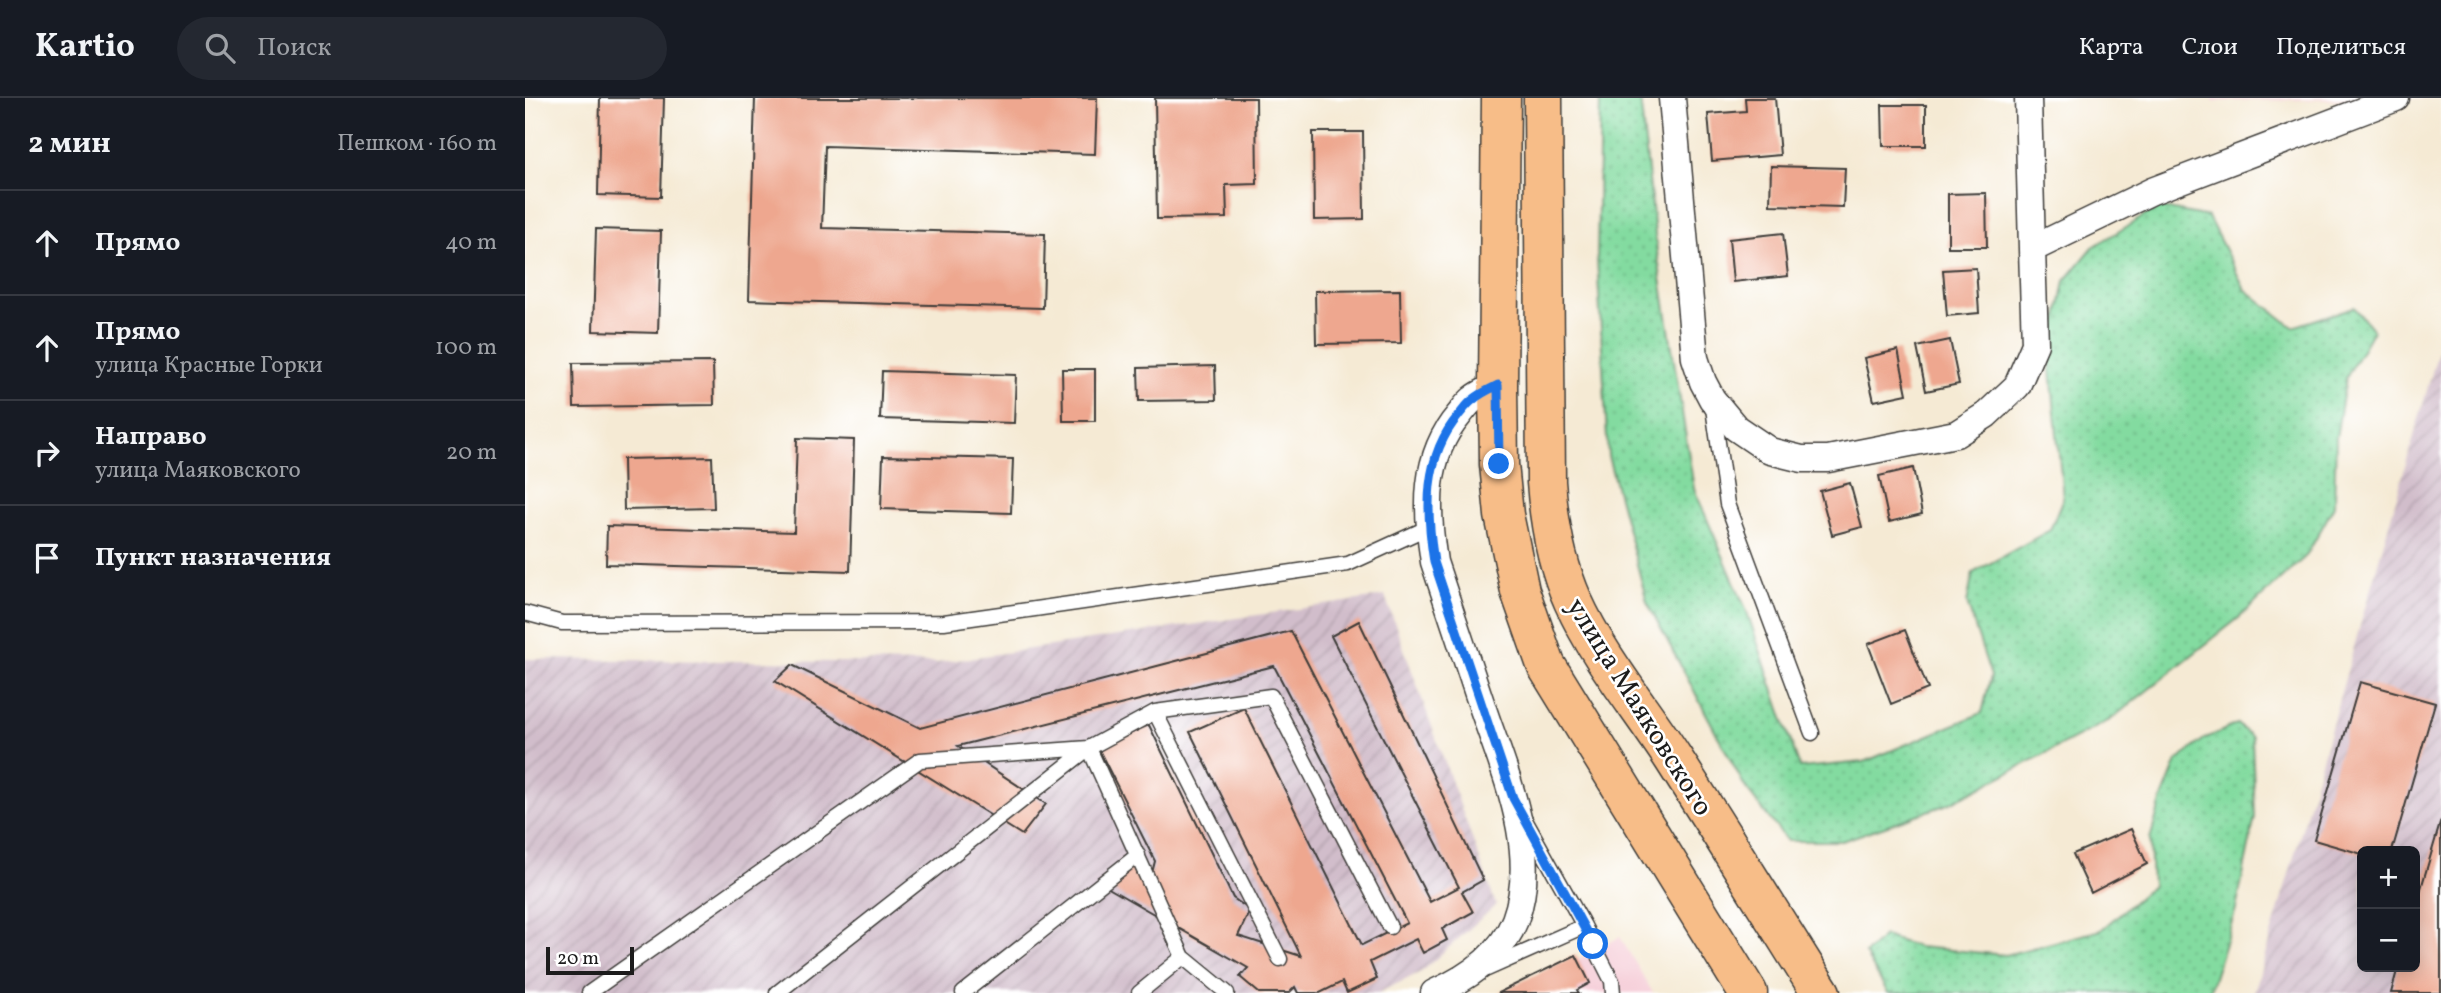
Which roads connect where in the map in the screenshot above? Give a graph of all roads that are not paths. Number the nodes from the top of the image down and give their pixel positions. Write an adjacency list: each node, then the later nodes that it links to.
1 (1501, 98): 7 (main road, улица Маяковского)
2 (1543, 98): 28 (main road, улица Маяковского)
3 (1672, 98): 8 (street)
4 (2028, 98): 6 (street)
5 (2396, 98): 6 (street)
6 (2032, 249): 8 (street)
7 (1498, 385): 9 (street); 27 (main road, улица Маяковского)
8 (1712, 399): 12 (lane)
9 (1429, 527): 10 (lane); 14 (street)
10 (525, 613)
11 (1155, 712): 13 (lane); 17 (lane); 19 (lane)
12 (1812, 733)
13 (1089, 748): 15 (lane); 21 (lane); 22 (lane)
14 (1513, 798): 16 (lane); 20 (street)
15 (1138, 855): 18 (lane); 23 (lane)
16 (1584, 926): 20 (lane); 26 (lane)
17 (1389, 927)
18 (1183, 957): 24 (lane); 25 (lane)
19 (1279, 958)
20 (1444, 988)
21 (589, 993)
22 (777, 993)
23 (963, 993)
24 (1139, 993)
25 (1227, 993)
26 (1613, 993)
27 (1748, 993)
28 (1821, 993)

